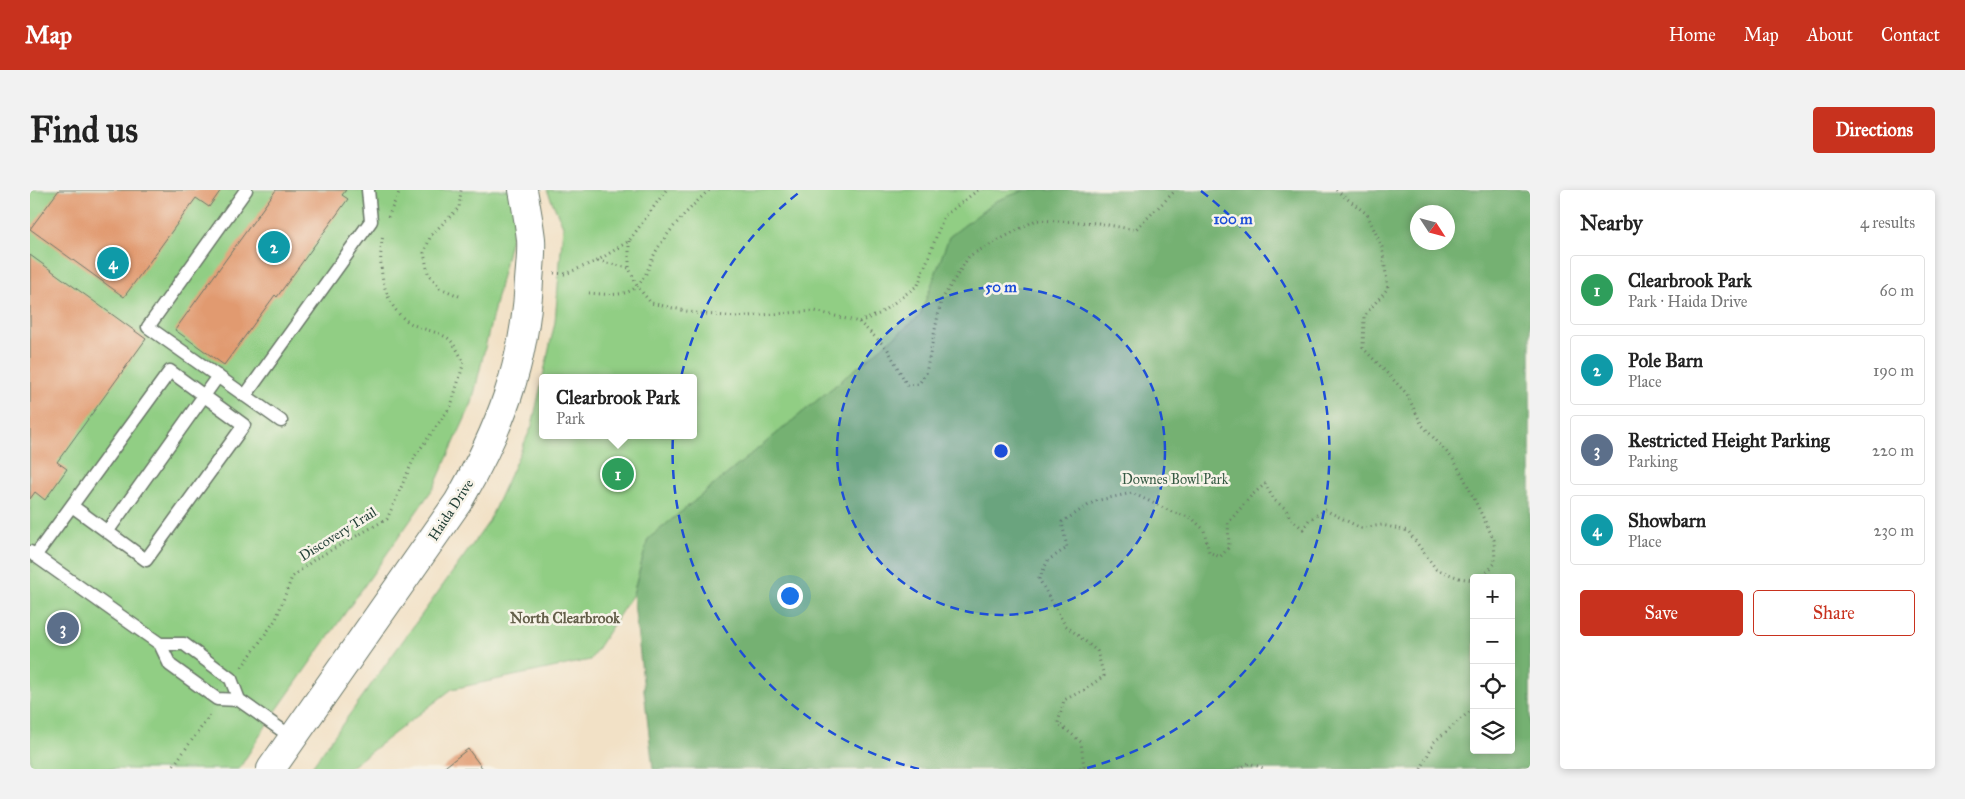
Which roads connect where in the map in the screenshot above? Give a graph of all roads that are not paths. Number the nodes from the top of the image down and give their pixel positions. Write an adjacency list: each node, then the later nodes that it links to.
1 (246, 190): 4 (lane)
2 (368, 190): 6 (lane)
3 (525, 201): 13 (street, Haida Drive)
4 (218, 376): 5 (lane); 6 (lane)
5 (204, 396): 8 (lane); 9 (lane); 9 (lane)
6 (245, 396): 7 (lane)
7 (281, 421)
8 (72, 506): 9 (lane); 10 (lane)
9 (107, 532)
10 (33, 554): 11 (lane)
11 (160, 644): 12 (lane); 12 (lane)
12 (239, 700): 13 (lane)
13 (292, 738): 14 (street, Haida Drive)
14 (271, 769)

